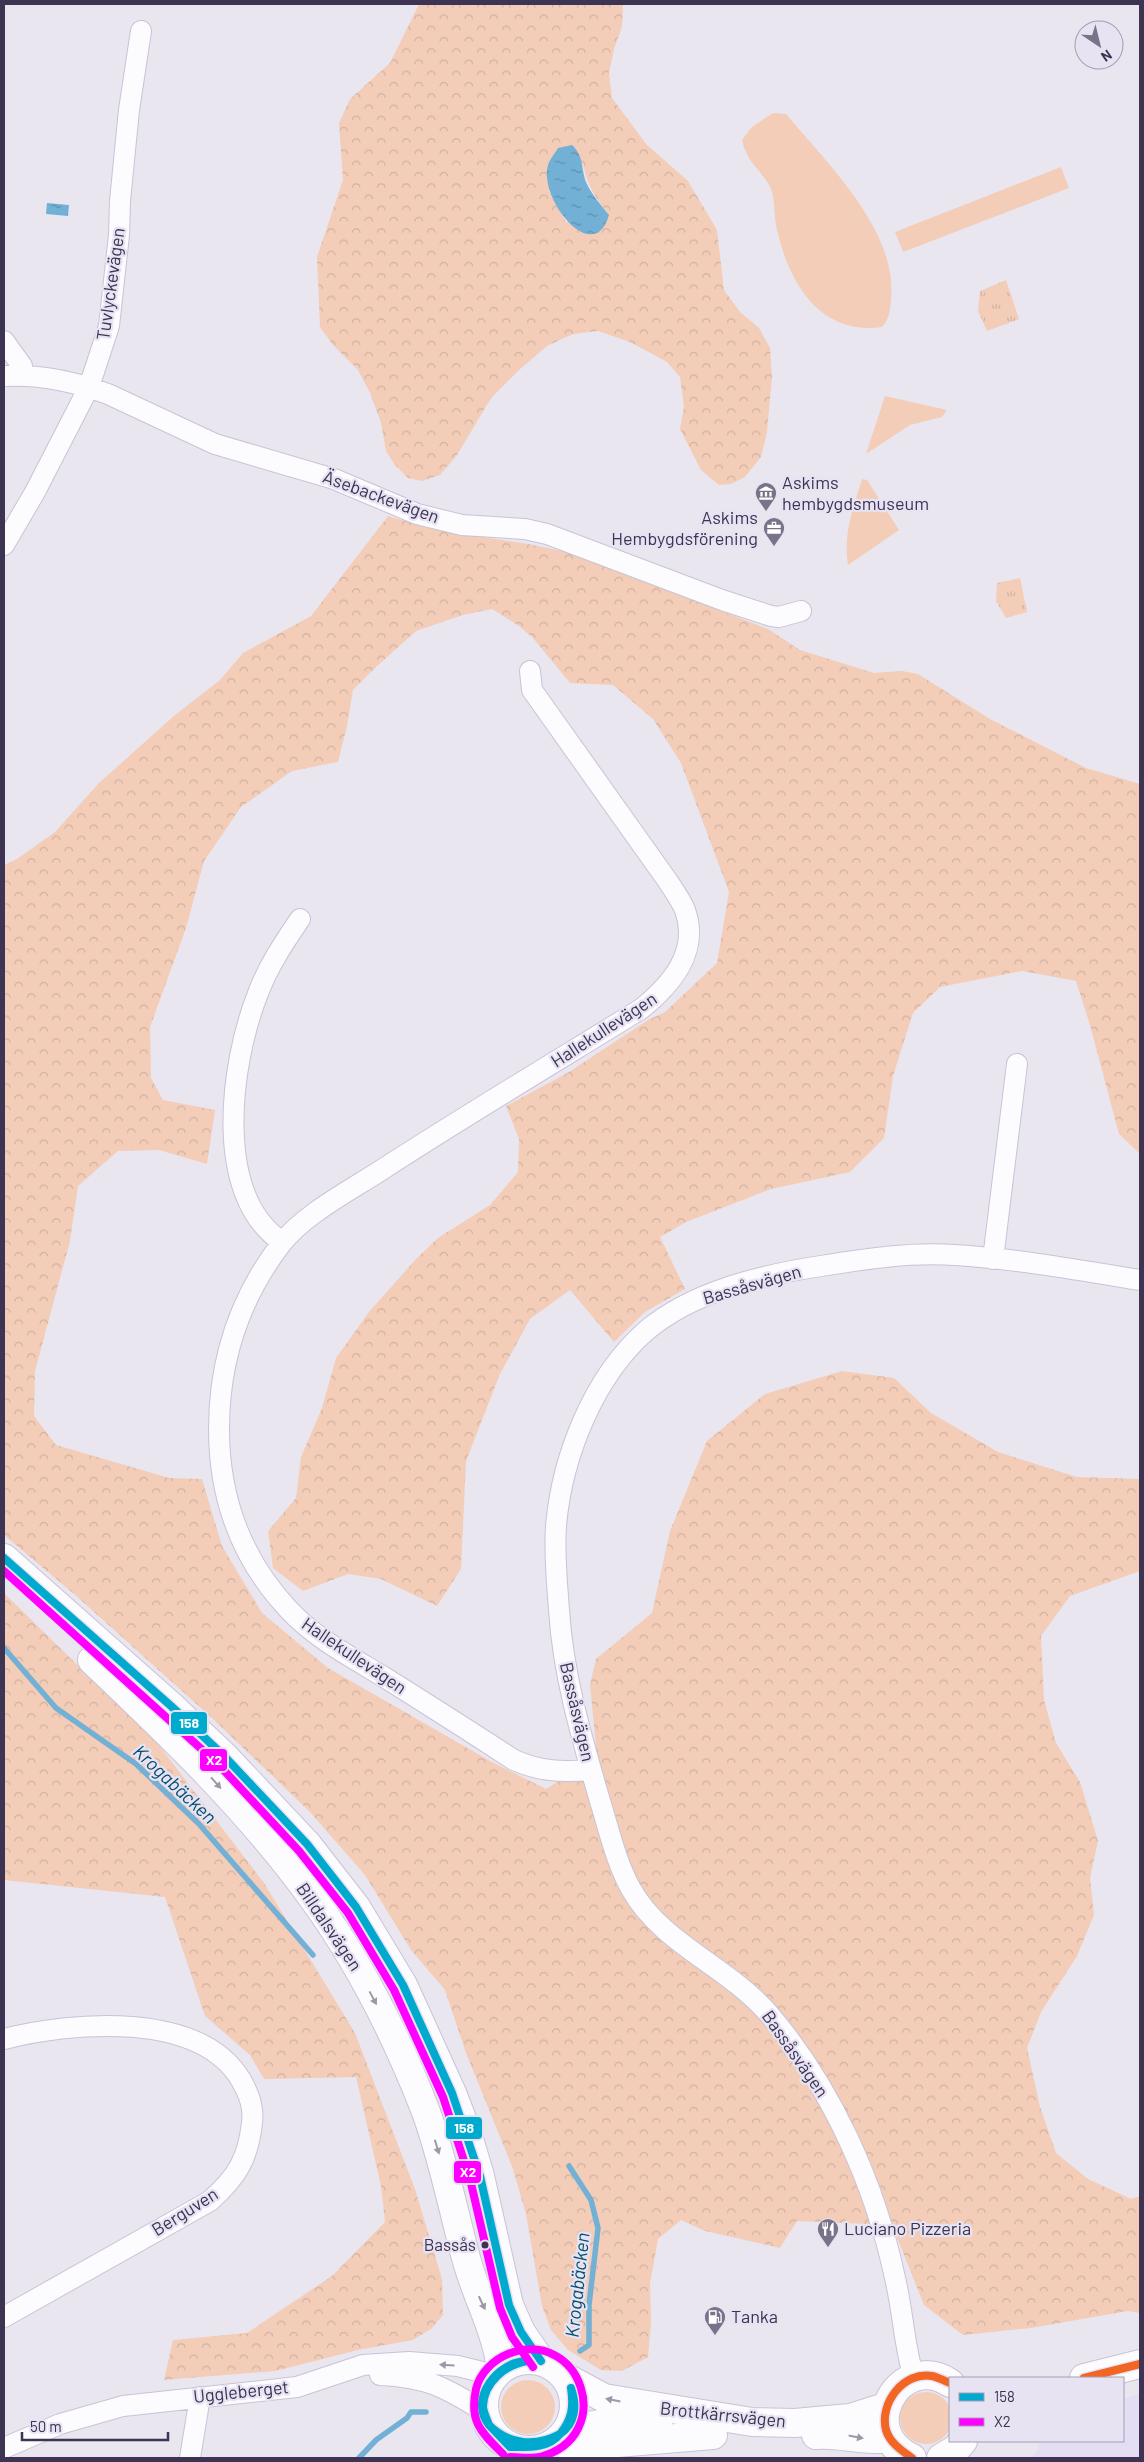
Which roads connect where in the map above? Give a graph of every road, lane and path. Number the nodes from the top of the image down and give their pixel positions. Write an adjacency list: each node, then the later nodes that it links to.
1 (141, 31): 4 (street, Tuvlyckevägen)
2 (4, 341): 3 (street, Äsebackevägen)
3 (13, 376): 4 (street, Äsebackevägen)
4 (89, 387): 5 (street, Tuvlyckevägen); 6 (street, Äsebackevägen)
5 (4, 545)
6 (801, 611)
7 (530, 671): 10 (street, Hallekullevägen)
8 (300, 919): 10 (street)
9 (1017, 1064): 11 (street)
10 (282, 1242): 15 (street, Hallekullevägen)
11 (993, 1259): 12 (street, Bassåsvägen); 15 (street, Bassåsvägen)
12 (1140, 1280)
13 (4, 1558): 18 (street, Billdalsvägen)
14 (4, 1580): 20 (street, Billdalsvägen, one-way to 20)
15 (591, 1770): 24 (street, Bassåsvägen)
16 (4, 2039): 17 (street, Berguven)
17 (4, 2317)
18 (541, 2361): 20 (street); 22 (street, Billdalsvägen)
19 (1140, 2364): 23 (street)
20 (497, 2372): 21 (street, Uggleberget, one-way to 21); 28 (street)
21 (335, 2375): 26 (street, Uggleberget); 28 (street, Uggleberget)
22 (565, 2377): 27 (street, Brottkärrsvägen, one-way to 22); 33 (street)
23 (1088, 2377)
24 (914, 2378): 25 (street); 27 (street)
25 (949, 2383)
26 (200, 2396): 32 (street, Uggleberget); 34 (street)
27 (885, 2407): 29 (street)
28 (486, 2420): 33 (street); 35 (street)
29 (889, 2438): 33 (street, Brottkärrsvägen, one-way to 29); 36 (street)
30 (962, 2442): 37 (street)
31 (967, 2442): 38 (street)
32 (4, 2448)
33 (558, 2449)
34 (190, 2458)
35 (502, 2458)
36 (912, 2458)
37 (941, 2458)
38 (968, 2458)

